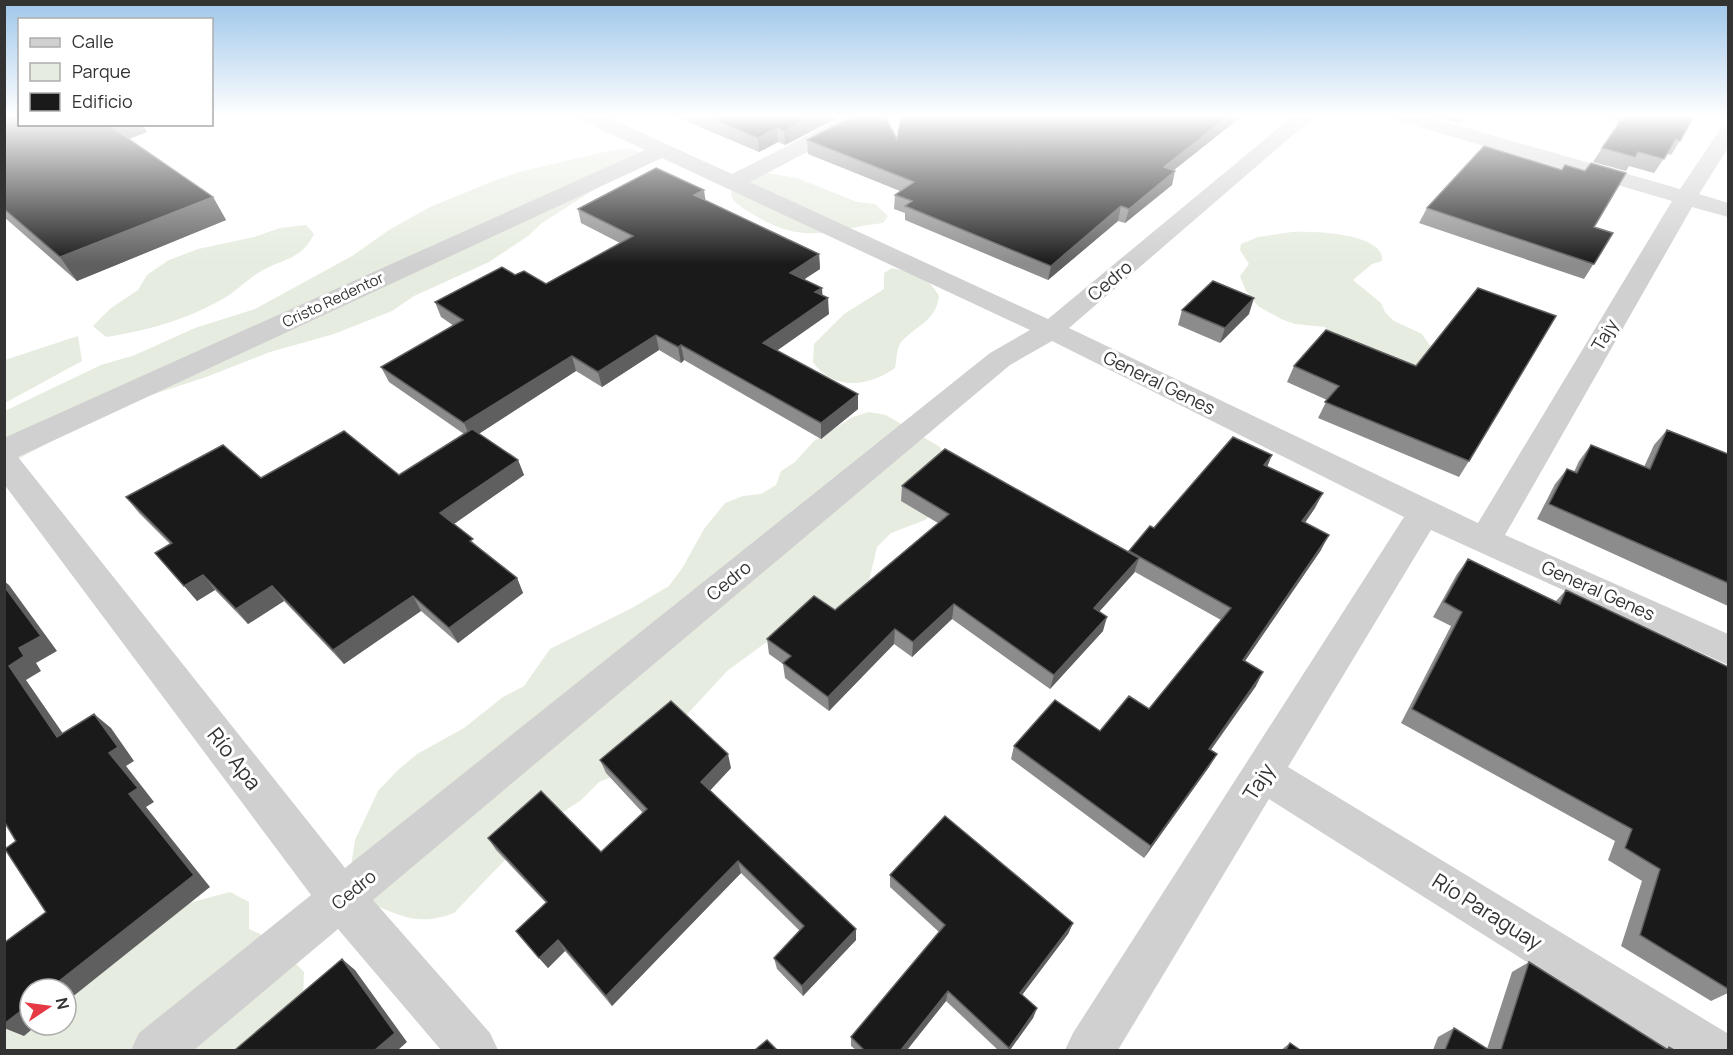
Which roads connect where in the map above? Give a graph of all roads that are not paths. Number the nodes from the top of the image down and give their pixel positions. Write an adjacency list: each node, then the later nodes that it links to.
1 (629, 165): 11 (street, Cristo Redentor)
2 (696, 165): 7 (street, General Genes)
3 (766, 165): 7 (street)
4 (1247, 165): 10 (street, Cedro)
5 (1575, 165): 8 (street)
6 (1707, 165): 8 (street, Tajy)
7 (734, 182): 10 (street, General Genes)
8 (1686, 197): 9 (street); 14 (street, Tajy)
9 (1728, 210)
10 (1051, 330): 13 (street, General Genes); 17 (street, Cedro)
11 (4, 451)
12 (4, 461): 17 (street, Río Apa)
13 (1425, 513): 14 (street, General Genes); 16 (street, Tajy)
14 (1485, 540): 15 (street, General Genes)
15 (1728, 650)
16 (1264, 774): 20 (street, Tajy); 21 (street, Río Paraguay)
17 (342, 899): 18 (street, Cedro); 19 (street, Río Apa)
18 (156, 1050)
19 (473, 1050)
20 (1090, 1050)
21 (1710, 1050)

